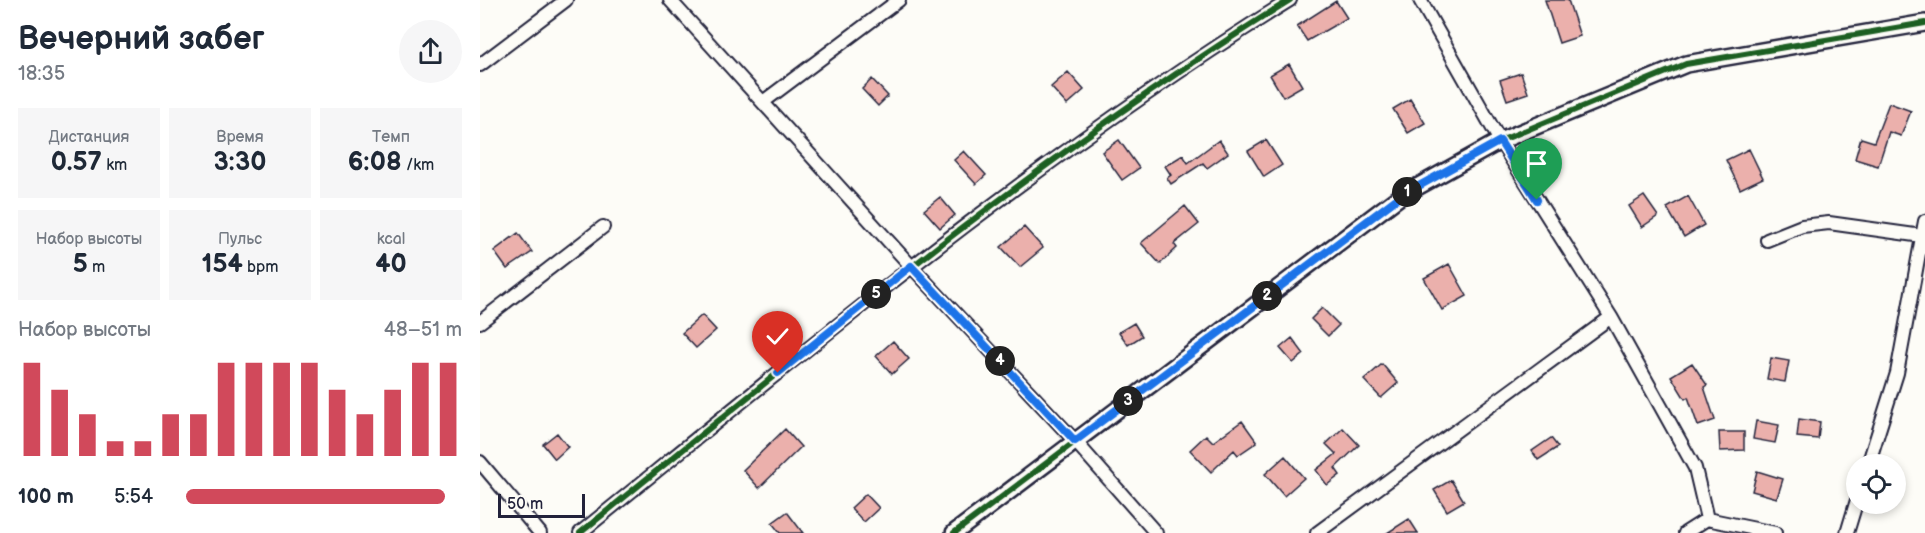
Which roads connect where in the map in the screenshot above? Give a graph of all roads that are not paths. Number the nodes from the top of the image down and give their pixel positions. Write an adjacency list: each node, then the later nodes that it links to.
1 (566, 0): 7 (street)
2 (670, 0): 8 (street)
3 (899, 0): 8 (street)
4 (1290, 0): 14 (street)
5 (1420, 0): 9 (street)
6 (1925, 23): 9 (street)
7 (480, 65)
8 (763, 102): 14 (street)
9 (1500, 141): 15 (street); 17 (street)
10 (1925, 221): 12 (street)
11 (603, 227): 16 (street)
12 (1922, 236): 13 (street); 18 (street)
13 (1767, 240)
14 (911, 266): 17 (street); 23 (street)
15 (1611, 317): 21 (street); 26 (street)
16 (480, 322)
17 (1075, 441): 24 (street); 25 (street)
18 (1871, 454)
19 (480, 462): 22 (street)
20 (1853, 514): 29 (street)
21 (1707, 519): 27 (street); 28 (street)
22 (540, 533)
23 (580, 533)
24 (954, 533)
25 (1155, 533)
26 (1317, 533)
27 (1685, 533)
28 (1775, 533)
29 (1847, 533)

